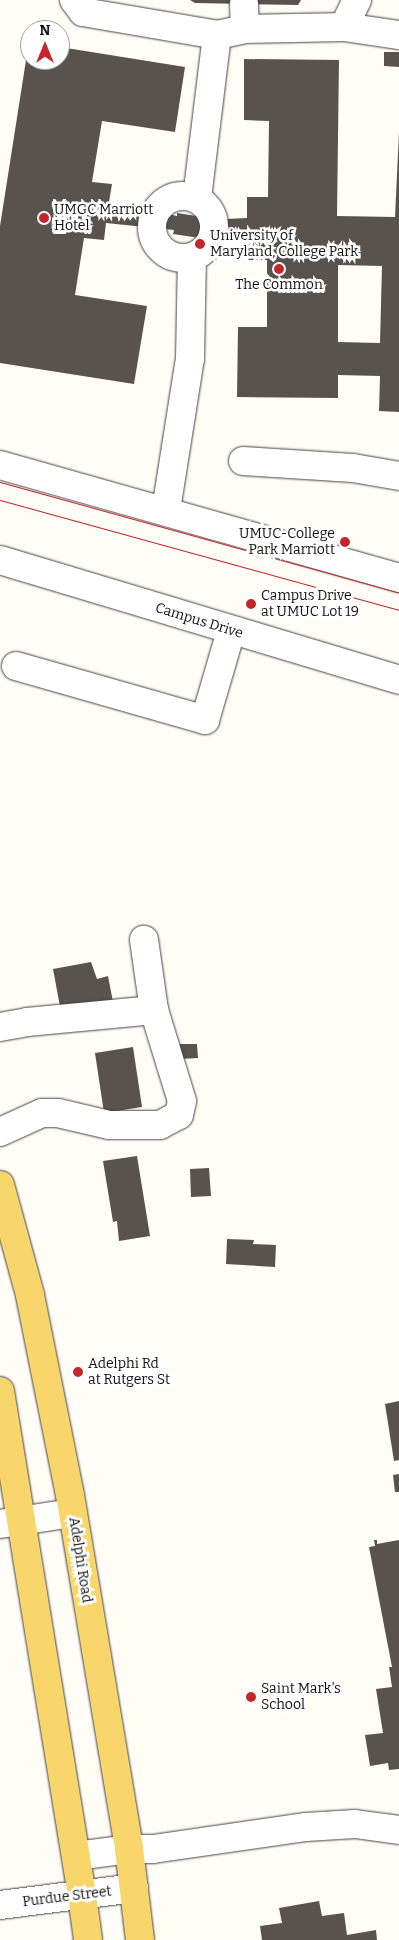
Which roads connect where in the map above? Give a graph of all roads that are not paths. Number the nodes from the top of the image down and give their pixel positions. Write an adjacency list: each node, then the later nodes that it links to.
1 (356, 0): 3 (street)
2 (78, 6): 4 (street)
3 (344, 26): 4 (street); 5 (street)
4 (217, 35): 6 (street)
5 (399, 35)
6 (197, 198): 7 (street); 7 (street)
7 (192, 257): 11 (street)
8 (243, 461): 10 (street)
9 (0, 465): 11 (street)
10 (399, 476)
11 (166, 510): 13 (street)
12 (0, 560): 14 (street, Campus Drive)
13 (399, 578)
14 (230, 631): 15 (street); 16 (street, Campus Drive)
15 (16, 666)
16 (399, 680)
17 (144, 940): 18 (street)
18 (154, 1010): 19 (street); 20 (street)
19 (0, 1027)
20 (0, 1132)
21 (0, 1185): 23 (main road, Adelphi Road)
22 (0, 1391): 24 (main road)
23 (72, 1513): 24 (street); 26 (main road, Adelphi Road)
24 (11, 1522): 27 (main road)
25 (399, 1830): 26 (street)
26 (129, 1850): 27 (street); 28 (main road, Adelphi Road)
27 (76, 1856): 29 (main road)
28 (134, 1888): 29 (street, Purdue Street); 32 (main road, Adelphi Road)
29 (82, 1895): 30 (street, Purdue Street); 31 (main road)
30 (0, 1905)
31 (88, 1940)
32 (140, 1940)

